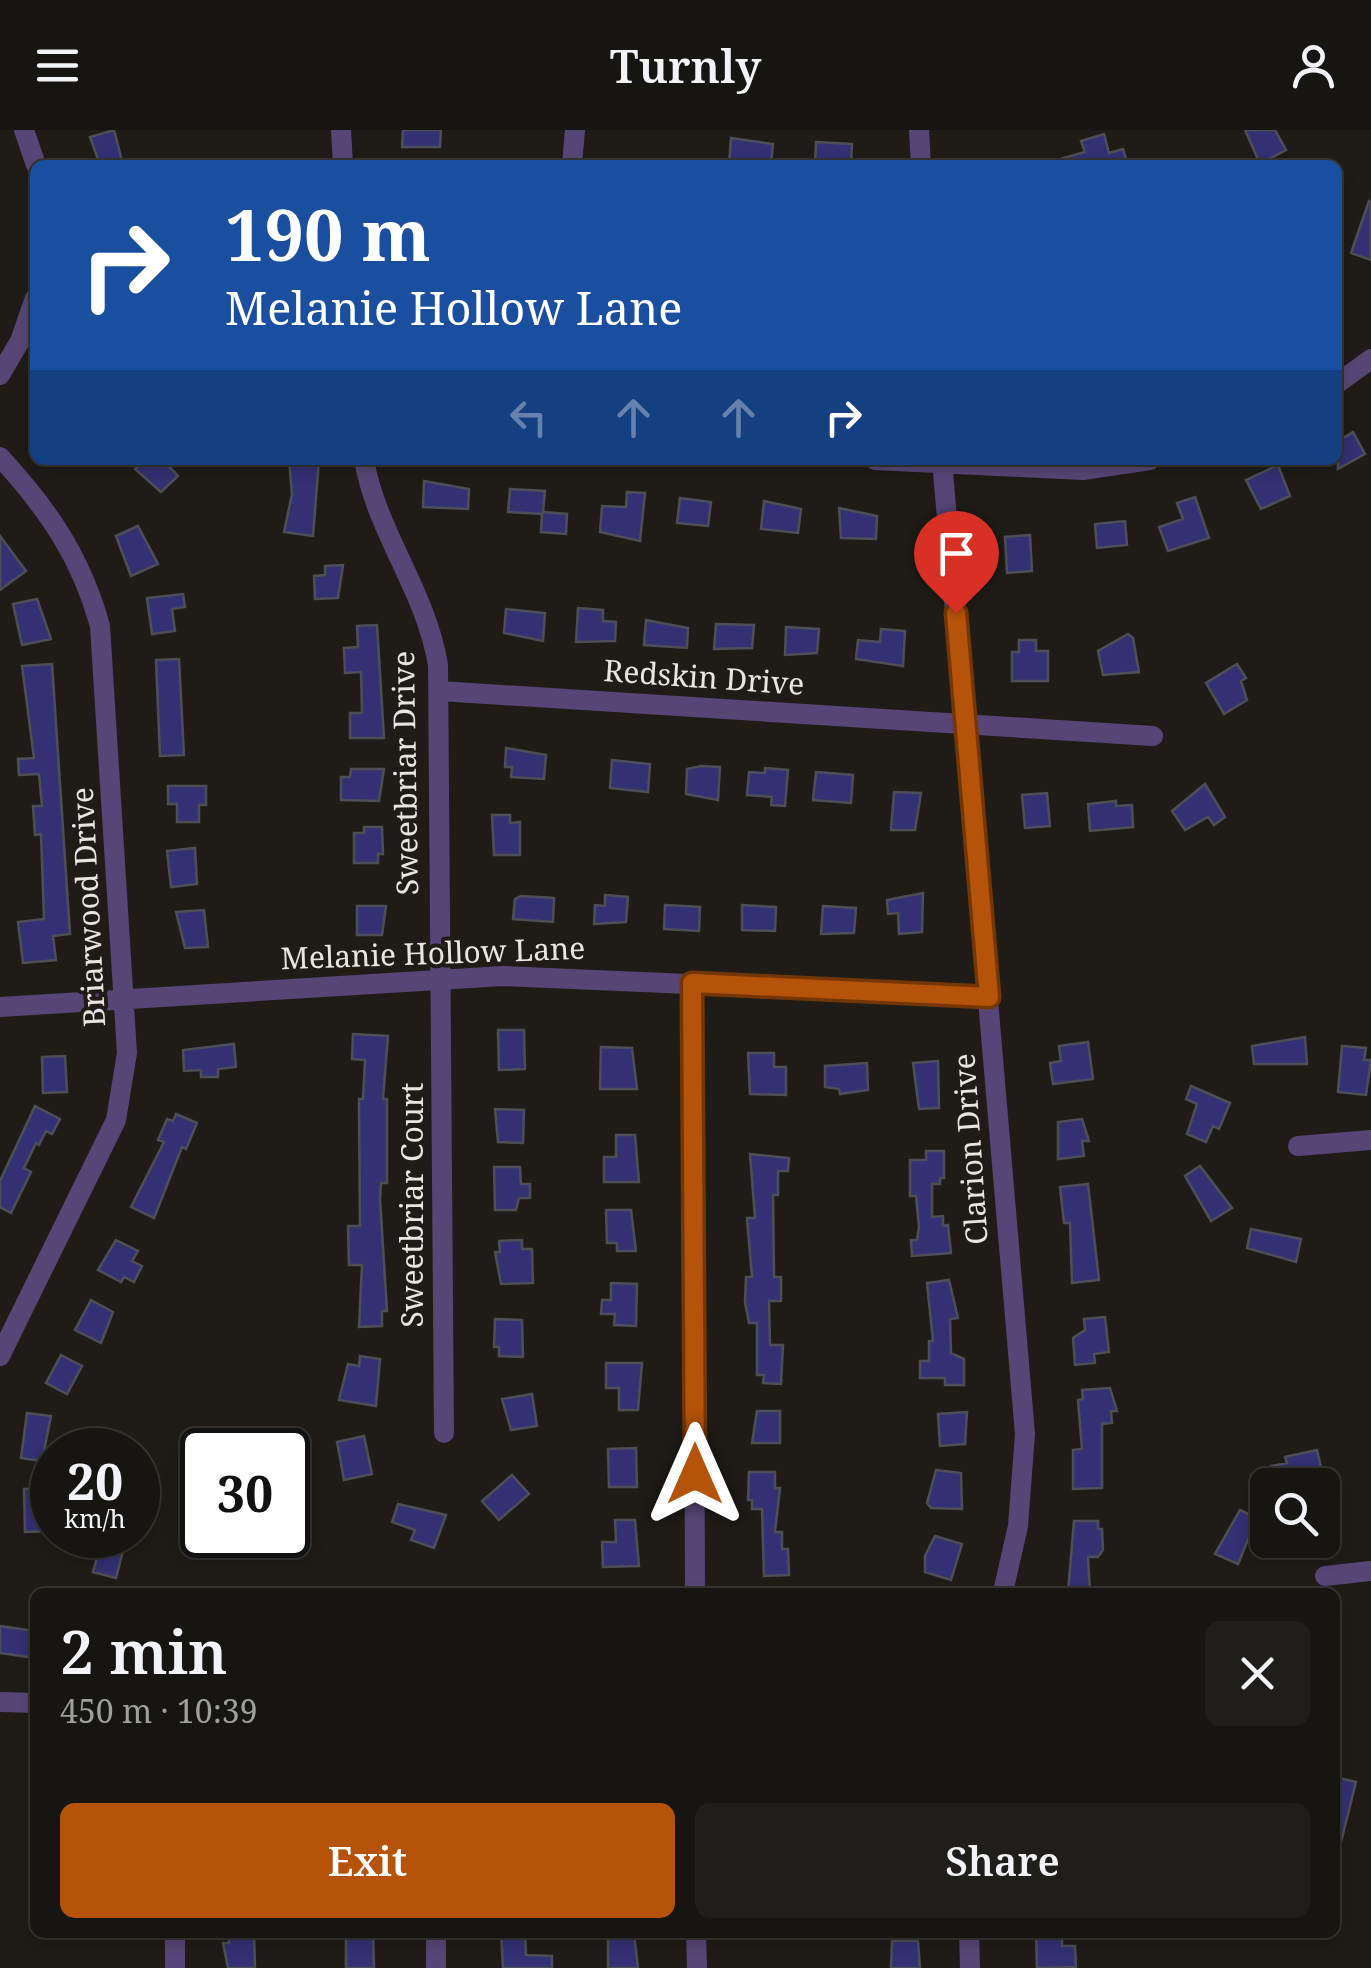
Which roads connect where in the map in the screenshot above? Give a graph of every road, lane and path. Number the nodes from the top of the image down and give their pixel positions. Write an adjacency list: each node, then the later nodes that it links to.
1 (24, 130): 5 (street)
2 (340, 130): 6 (street)
3 (575, 130): 7 (street)
4 (919, 130): 8 (street)
5 (34, 160)
6 (343, 160)
7 (572, 160)
8 (921, 160)
9 (30, 309): 11 (street)
10 (1371, 358): 12 (street)
11 (0, 375)
12 (1342, 379)
13 (0, 457): 24 (street, Briarwood Drive)
14 (365, 465): 18 (street, Sweetbriar Drive)
15 (942, 465): 19 (street, Clarion Drive)
16 (995, 465): 17 (street)
17 (1116, 465)
18 (439, 692): 19 (street, Redskin Drive); 21 (street, Sweetbriar Drive)
19 (966, 724): 20 (street, Redskin Drive); 23 (street, Clarion Drive)
20 (1153, 736)
21 (441, 978): 22 (street, Melanie Hollow Lane); 24 (street, Melanie Hollow Lane); 29 (street, Sweetbriar Court)
22 (692, 983): 23 (street, Melanie Hollow Lane); 32 (street)
23 (989, 997): 33 (street, Clarion Drive)
24 (124, 999): 25 (street, Melanie Hollow Lane); 28 (street, Briarwood Drive)
25 (0, 1007)
26 (1371, 1140): 27 (street)
27 (1298, 1146)
28 (0, 1356)
29 (444, 1433)
30 (1371, 1572): 31 (street)
31 (1325, 1576)
32 (696, 1588)
33 (1004, 1588)
34 (0, 1702): 35 (street)
35 (30, 1702)
36 (176, 1938): 40 (street)
37 (436, 1938): 41 (street)
38 (696, 1938): 42 (street)
39 (970, 1938): 43 (street)
40 (175, 1968)
41 (436, 1968)
42 (696, 1968)
43 (970, 1968)

